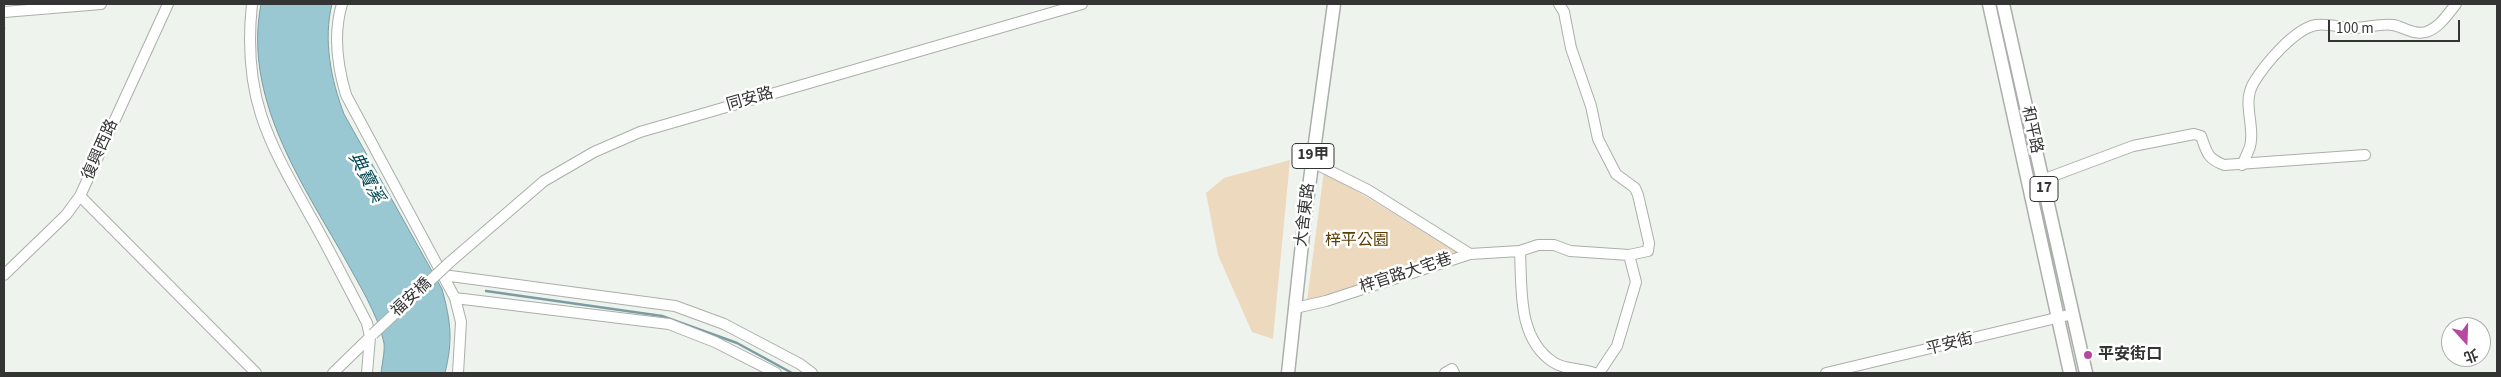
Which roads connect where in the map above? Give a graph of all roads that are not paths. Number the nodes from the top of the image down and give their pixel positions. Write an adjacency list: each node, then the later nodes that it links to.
1 (102, 4): 11 (street)
2 (168, 4): 19 (street, 復興西路)
3 (252, 4): 30 (street)
4 (342, 4): 25 (street)
5 (1082, 4): 23 (street, 同安路)
6 (1334, 4): 16 (main road, 大舍東路 / 19甲)
7 (1559, 4): 22 (street, 梓官路大宅巷)
8 (1989, 4): 14 (main road, 和平路 / 17)
9 (2003, 4): 13 (main road, 和平路 / 17)
10 (2456, 4): 17 (street)
11 (21, 6): 12 (street)
12 (4, 12)
13 (2010, 35): 14 (main road); 18 (main road, 和平路 / 17)
14 (1996, 38): 29 (main road, 和平路 / 17)
15 (2365, 155): 17 (street)
16 (1312, 162): 21 (street); 27 (main road, 大舍東路 / 19甲)
17 (2242, 165): 18 (street)
18 (2042, 180): 28 (main road, 和平路 / 17)
19 (80, 196): 24 (street, 復興西路); 31 (street)
20 (1520, 250): 21 (street, 梓官路大宅巷); 22 (street, 梓官路大宅巷); 40 (street)
21 (1470, 254): 27 (street, 梓官路大宅巷)
22 (1629, 255): 41 (street)
23 (450, 262): 30 (street, 福安橋, bridge)
24 (4, 275)
25 (443, 275): 26 (street); 36 (street)
26 (455, 298): 34 (street); 35 (street)
27 (1294, 308): 37 (main road, 19甲)
28 (2073, 314): 29 (street, 平安街); 44 (main road, 和平路 / 17)
29 (2057, 319): 42 (street, 平安街); 43 (main road, 和平路 / 17)
30 (372, 335): 32 (street, 福安橋); 33 (street)
31 (256, 373)
32 (333, 373)
33 (367, 373)
34 (458, 373)
35 (776, 373)
36 (812, 373)
37 (1288, 373)
38 (1445, 373): 39 (street)
39 (1454, 373)
40 (1594, 373)
41 (1599, 373)
42 (1826, 373)
43 (2070, 373)
44 (2086, 373)

